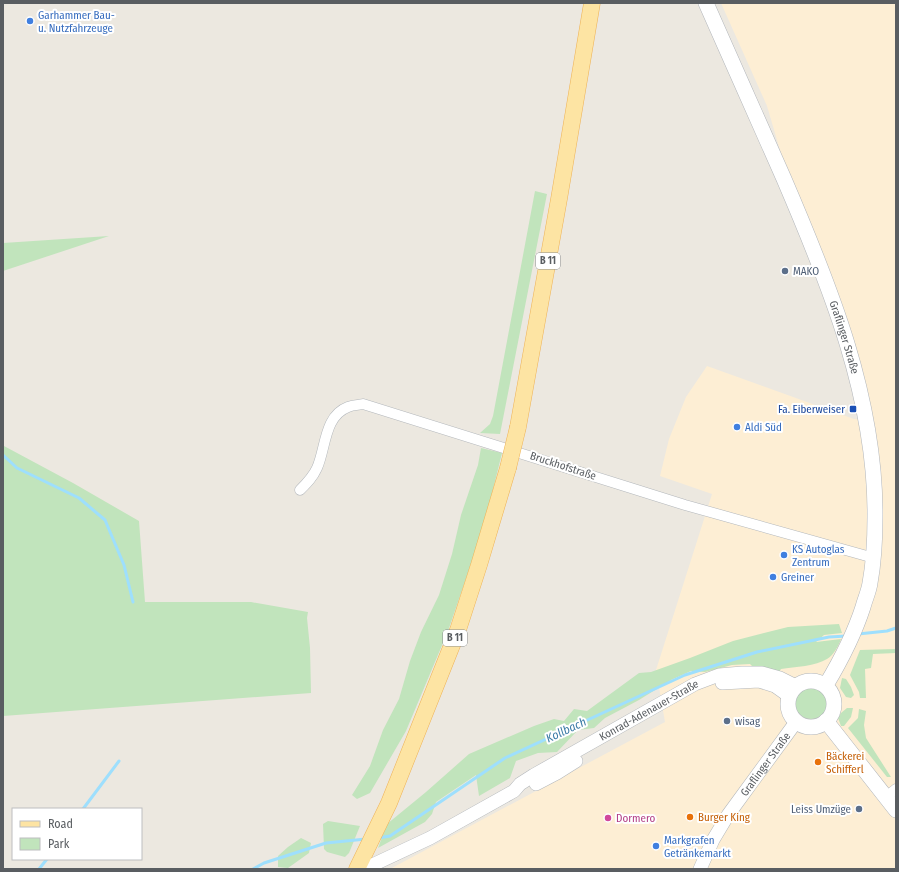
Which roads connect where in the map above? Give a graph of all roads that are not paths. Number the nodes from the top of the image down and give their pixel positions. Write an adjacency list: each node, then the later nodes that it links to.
1 (592, 3): 11 (main road, B 11, bridge)
2 (706, 3): 4 (main road, Graflinger Straße)
3 (300, 490): 4 (street, Bruckhofstraße)
4 (874, 558): 5 (main road, Graflinger Straße)
5 (826, 686): 6 (main road); 7 (main road)
6 (792, 691): 8 (main road); 12 (street, Konrad-Adenauer-Straße)
7 (826, 721): 8 (main road); 9 (main road)
8 (796, 722): 13 (street, Graflinger Straße)
9 (891, 793): 10 (main road)
10 (896, 810)
11 (357, 869)
12 (364, 869)
13 (700, 869)

